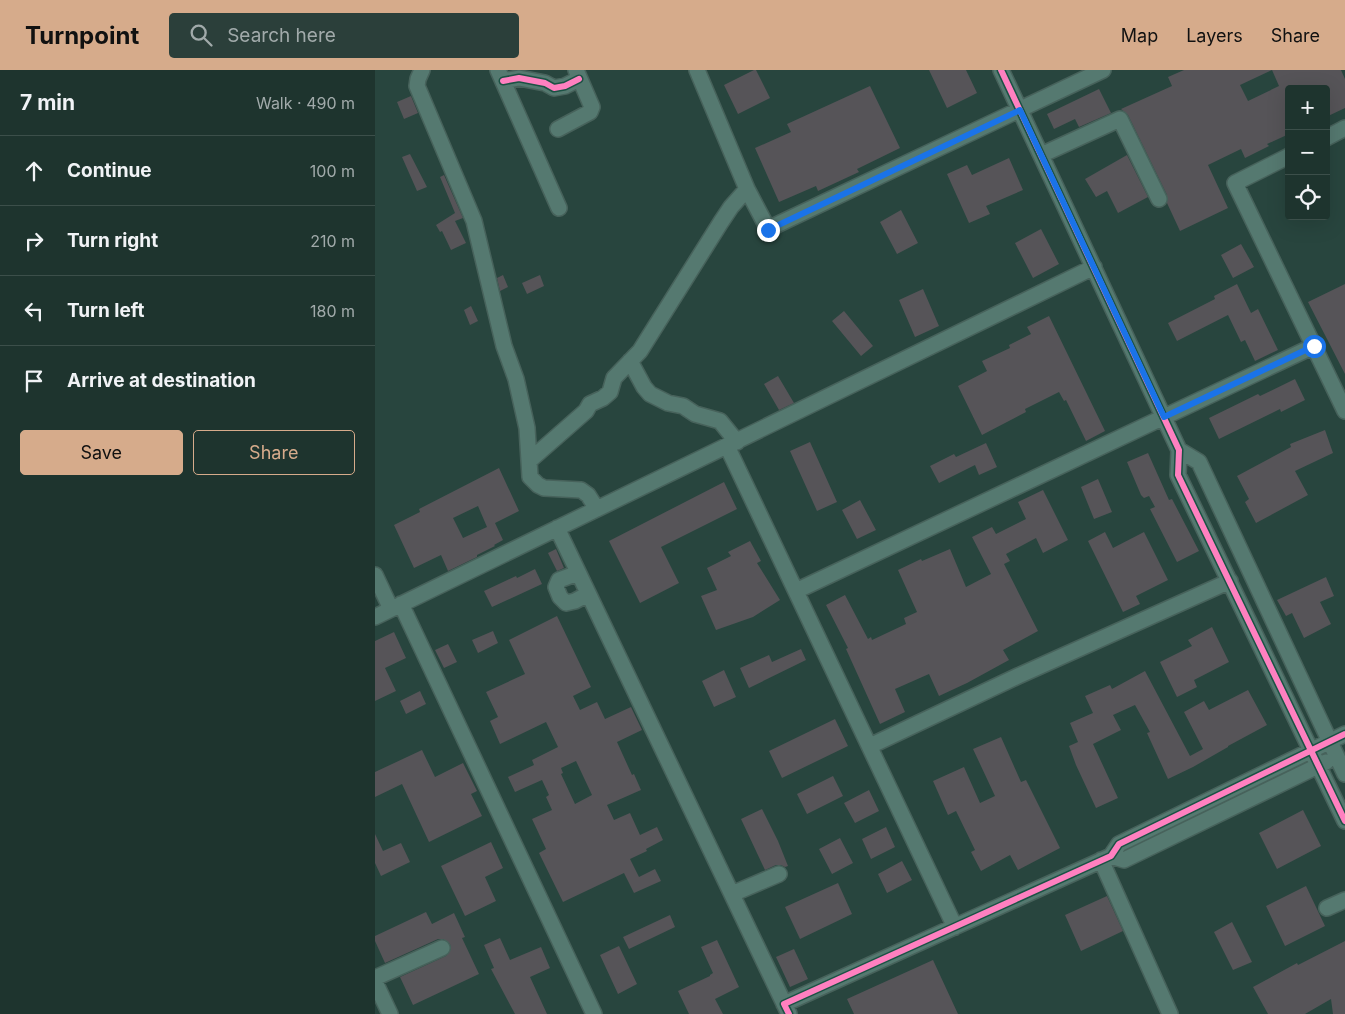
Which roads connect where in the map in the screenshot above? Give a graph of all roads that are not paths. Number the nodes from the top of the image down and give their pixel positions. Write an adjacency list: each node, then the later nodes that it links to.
1 (422, 70): 23 (street)
2 (697, 70): 13 (street)
3 (1001, 70): 7 (street)
4 (1103, 70): 7 (street)
5 (577, 75): 6 (street); 9 (street)
6 (500, 76): 15 (street)
7 (1020, 110): 11 (street); 13 (street)
8 (1345, 128): 10 (street)
9 (558, 129)
10 (1330, 136)
11 (1041, 155): 14 (street); 16 (street)
12 (1285, 158): 17 (street)
13 (739, 198): 18 (street)
14 (1159, 199)
15 (559, 208)
16 (1094, 267): 20 (street); 21 (street)
17 (1314, 346): 19 (street); 20 (street)
18 (629, 361): 21 (street); 23 (street)
19 (1345, 411)
20 (1164, 417): 22 (street); 29 (street)
21 (732, 444): 24 (street); 29 (street)
22 (1179, 450): 28 (street); 34 (street)
23 (529, 461): 24 (street)
24 (597, 509): 25 (street)
25 (557, 528): 26 (street); 31 (street)
26 (578, 573): 30 (street); 30 (street)
27 (375, 575): 31 (street)
28 (1230, 580): 35 (street); 36 (street)
29 (796, 591): 35 (street)
30 (588, 594): 43 (street)
31 (396, 607): 32 (street); 52 (street)
32 (375, 617)
33 (1345, 734): 34 (street)
34 (1330, 742): 36 (street); 37 (street)
35 (870, 746): 46 (street)
36 (1312, 751): 38 (street); 41 (street)
37 (1341, 755): 38 (street); 39 (street)
38 (1319, 766): 40 (street); 41 (street)
39 (1345, 774)
40 (1345, 821)
41 (1106, 858): 46 (street); 53 (street)
42 (779, 874): 43 (street)
43 (732, 894): 50 (street)
44 (1345, 900): 45 (street)
45 (1327, 908)
46 (955, 927): 50 (street)
47 (442, 948): 48 (street)
48 (375, 978)
49 (375, 982): 51 (street)
50 (787, 1009)
51 (390, 1014)
52 (594, 1014)
53 (1171, 1014)

